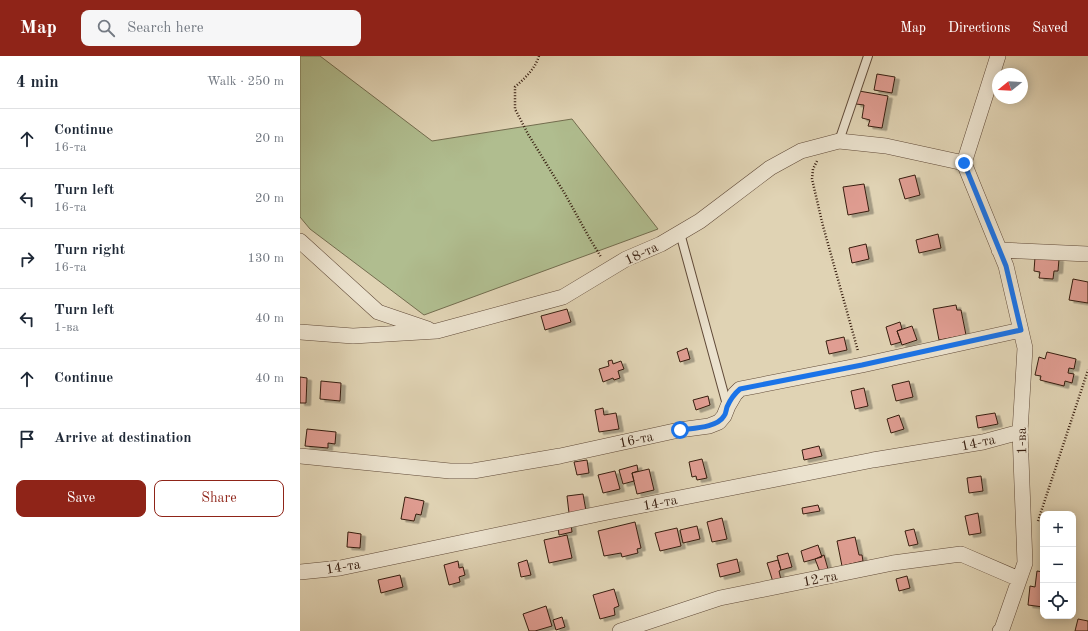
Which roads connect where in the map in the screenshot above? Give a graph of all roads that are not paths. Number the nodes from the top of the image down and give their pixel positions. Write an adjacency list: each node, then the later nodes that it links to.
1 (868, 56): 3 (lane)
2 (998, 56): 4 (street)
3 (832, 143): 4 (street, 18-та); 5 (street, 18-та)
4 (964, 163): 7 (street, 1-ва)
5 (680, 233): 10 (street, 18-та); 12 (lane)
6 (300, 241): 10 (street)
7 (999, 250): 8 (street); 9 (street, 1-ва)
8 (1088, 254)
9 (1021, 330): 12 (street, 16-та); 13 (street, 1-ва)
10 (437, 331): 11 (street, 18-та)
11 (300, 332)
12 (728, 406): 14 (street, 16-та)
13 (1020, 432): 15 (street, 14-та); 16 (street, 1-ва)
14 (300, 456)
15 (300, 572)
16 (1019, 579): 17 (street, 12-та); 18 (street, 1-ва)
17 (620, 631)
18 (1000, 631)

